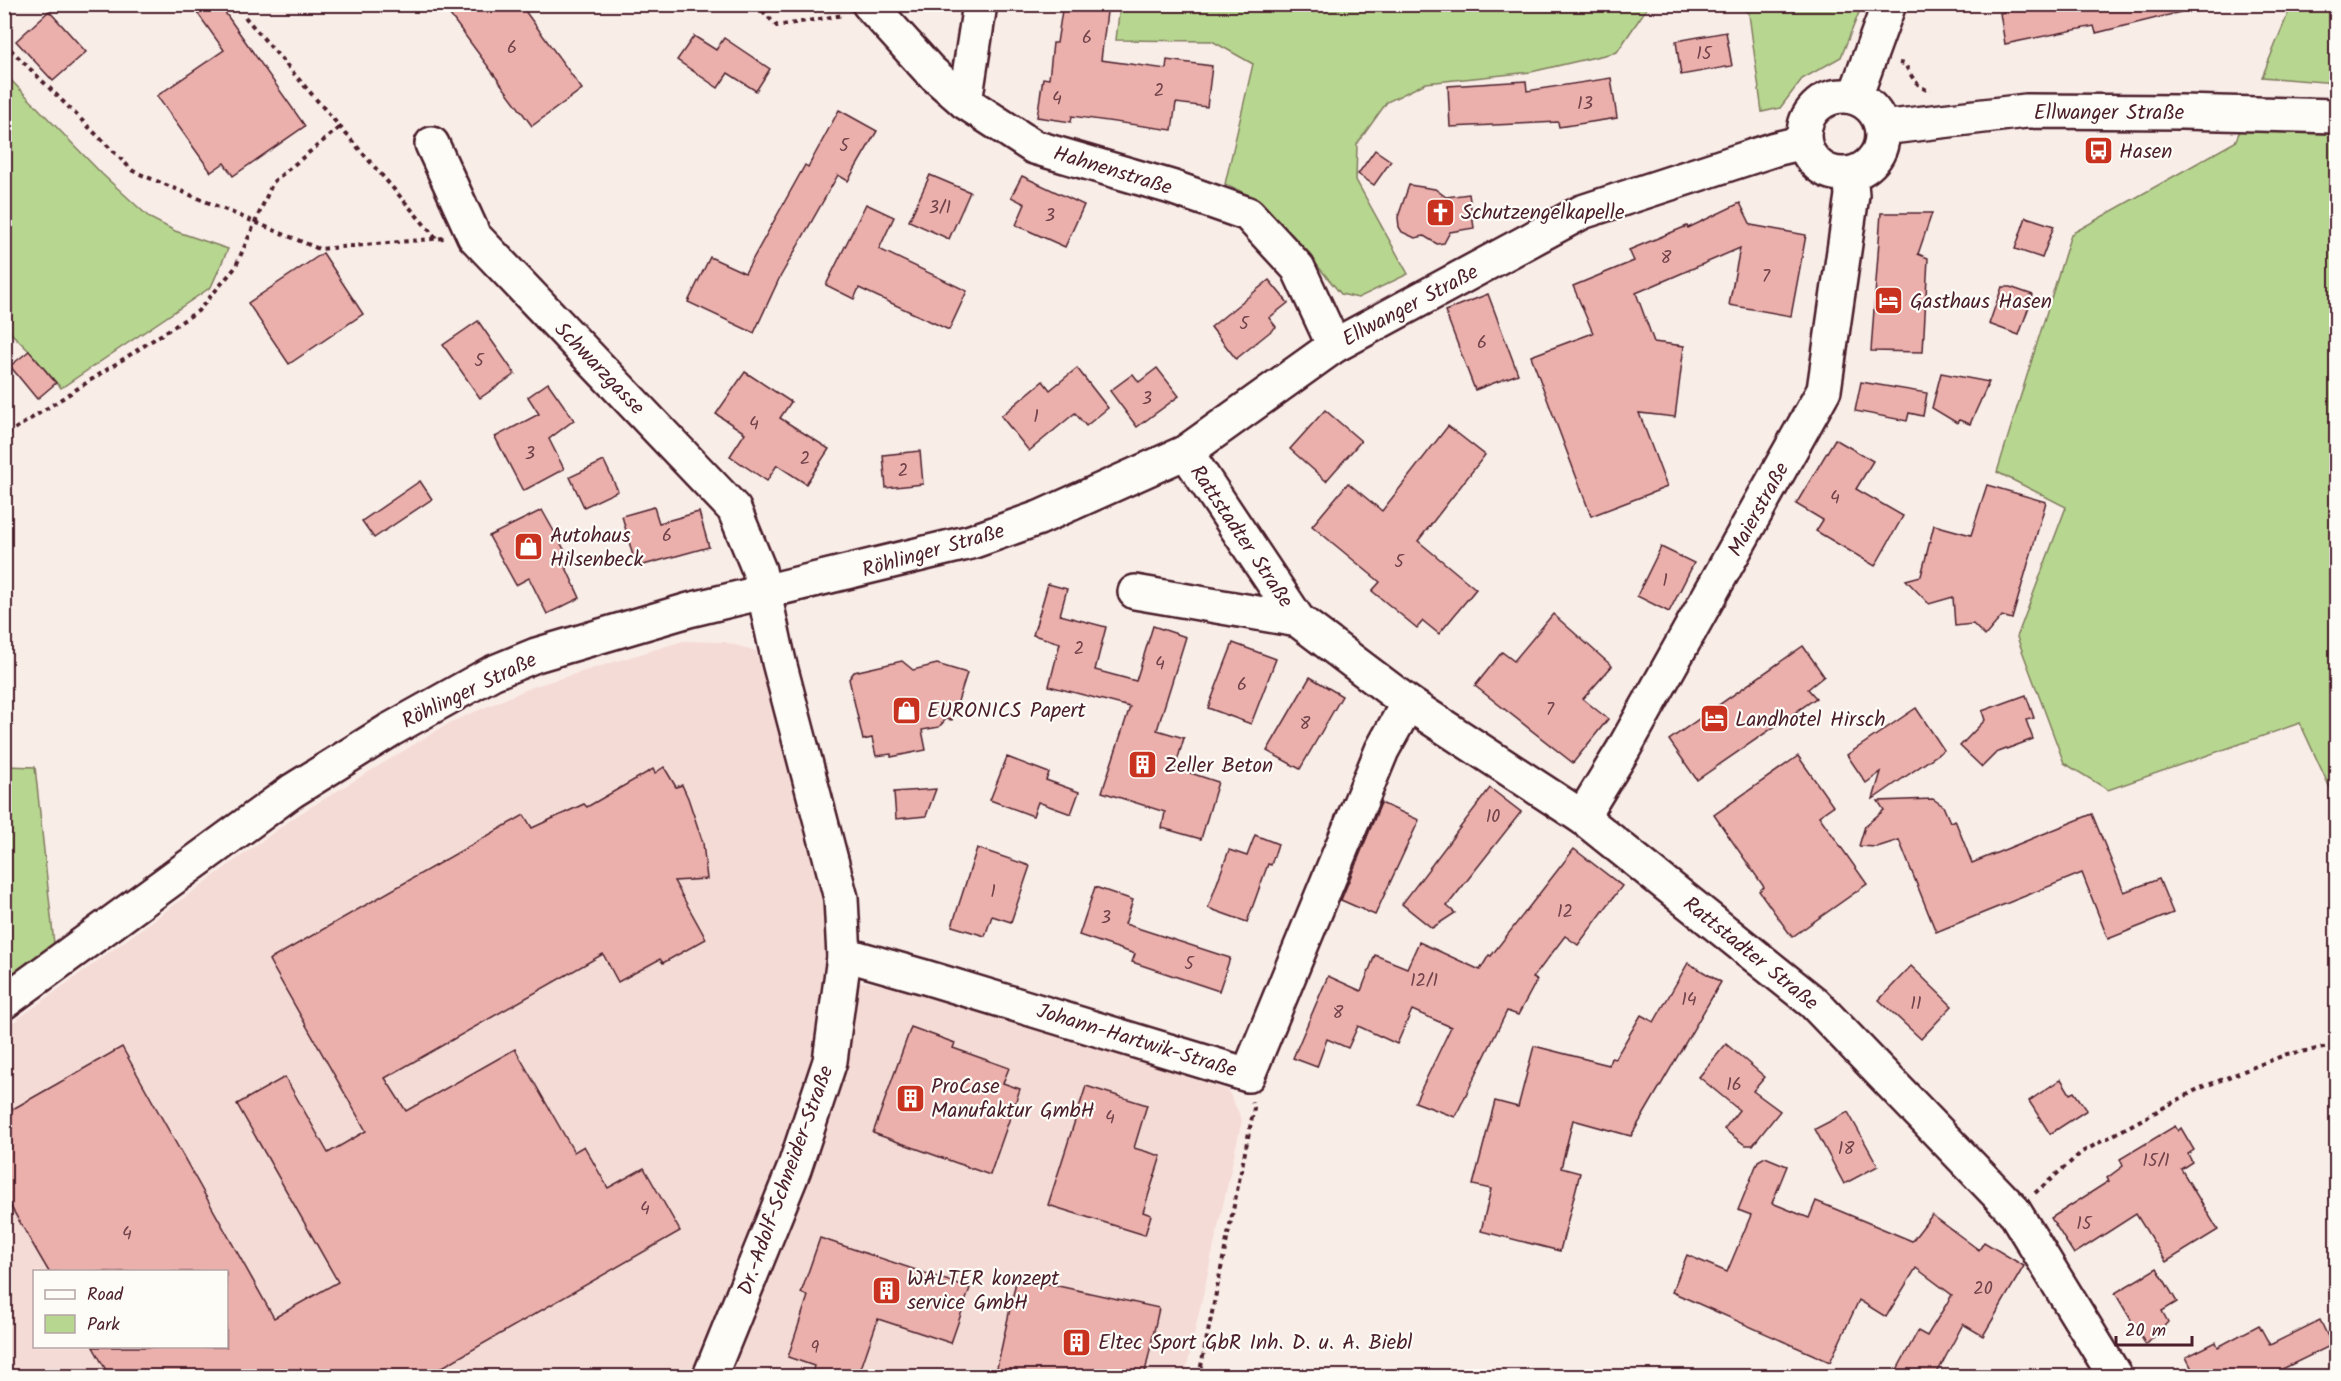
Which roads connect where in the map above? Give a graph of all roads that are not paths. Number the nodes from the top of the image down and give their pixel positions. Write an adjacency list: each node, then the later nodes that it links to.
1 (980, 4): 5 (street)
2 (1889, 4): 4 (street)
3 (871, 7): 5 (street, Hahnenstraße)
4 (1855, 97): 7 (street); 8 (street)
5 (965, 102): 11 (street, Hahnenstraße)
6 (2337, 116): 7 (street, Ellwanger Straße)
7 (1882, 128): 10 (street)
8 (1804, 142): 10 (street); 11 (street, Ellwanger Straße)
9 (432, 144): 15 (street, Schwarzgasse)
10 (1850, 174): 18 (street, Maierstraße)
11 (1334, 346): 12 (street, Ellwanger Straße)
12 (1186, 452): 13 (street, Ellwanger Straße); 16 (street, Rattstadter Straße)
13 (1039, 518): 15 (street, Röhlinger Straße)
14 (1135, 592): 16 (street, Rattstadter Straße)
15 (764, 593): 19 (street, Dr.-Adolf-Schneider-Straße); 20 (street, Röhlinger Straße)
16 (1298, 620): 17 (street, Rattstadter Straße)
17 (1408, 703): 18 (street, Rattstadter Straße); 19 (street, Johann-Hartwik-Straße)
18 (1582, 817): 22 (street, Rattstadter Straße)
19 (844, 957): 21 (street, Dr.-Adolf-Schneider-Straße)
20 (4, 1002)
21 (710, 1377)
22 (2115, 1377)

